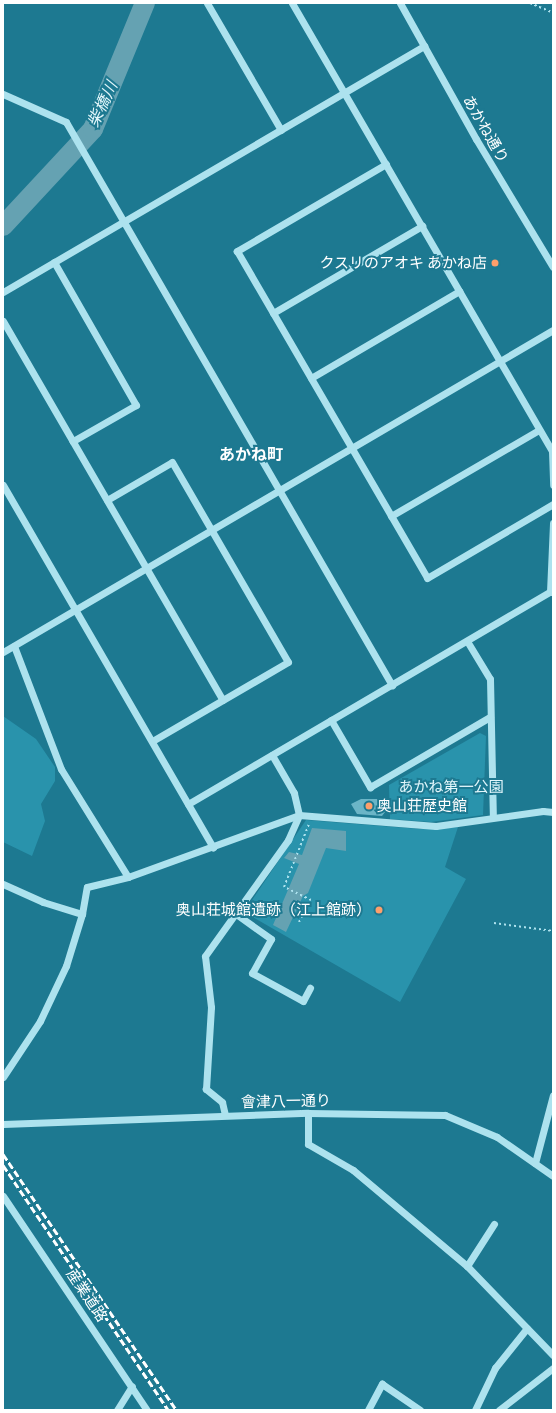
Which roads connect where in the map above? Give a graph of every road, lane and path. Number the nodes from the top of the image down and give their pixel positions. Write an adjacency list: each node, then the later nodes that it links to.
1 (207, 3): 9 (street)
2 (292, 3): 7 (street)
3 (400, 3): 6 (street, あかね通り)
4 (530, 3): 5 (path)
5 (553, 13)
6 (424, 46): 7 (street); 14 (street, あかね通り)
7 (344, 93): 9 (street); 10 (street)
8 (3, 94): 11 (street)
9 (281, 130): 11 (street)
10 (386, 164): 12 (street); 17 (street)
11 (124, 222): 13 (street); 27 (street)
12 (422, 226): 15 (street); 17 (street)
13 (54, 262): 16 (street); 23 (street)
14 (553, 267)
15 (459, 291): 20 (street); 21 (street)
16 (3, 292)
17 (274, 313): 21 (street)
18 (3, 321): 23 (street)
19 (553, 330): 20 (street)
20 (500, 361): 22 (street); 24 (street)
21 (311, 378): 24 (street)
22 (539, 430): 26 (street); 30 (street)
23 (73, 441): 28 (street)
24 (352, 448): 27 (street); 30 (street)
25 (3, 485): 34 (street)
26 (553, 485)
27 (280, 490): 32 (street); 38 (street)
28 (107, 500): 32 (street); 33 (street)
29 (553, 504): 30 (street)
30 (391, 516)
31 (553, 523): 35 (street)
32 (212, 530): 33 (street); 39 (street)
33 (147, 568): 34 (street); 39 (street)
34 (75, 610): 36 (street); 42 (street)
35 (467, 641): 38 (street); 40 (street)
36 (14, 646): 37 (street); 50 (street)
37 (3, 652)
38 (392, 685): 41 (street)
39 (223, 700): 42 (street)
40 (490, 717): 41 (street); 47 (street)
41 (331, 720): 43 (street)
42 (152, 741): 44 (street)
43 (272, 755): 44 (street); 46 (street)
44 (188, 804): 49 (street)
45 (553, 812): 47 (street)
46 (299, 815): 47 (street); 49 (street); 53 (street)
47 (493, 817)
48 (317, 824): 54 (path)
49 (213, 847): 50 (street)
50 (128, 877): 52 (street)
51 (3, 884): 52 (street)
52 (82, 914): 58 (street)
53 (236, 914): 57 (street); 61 (street)
54 (299, 922)
55 (494, 923): 56 (path)
56 (553, 931)
57 (310, 988)
58 (3, 1077)
59 (553, 1094): 63 (street)
60 (308, 1113): 61 (street, 會津八一通り); 63 (street, 會津八一通り); 67 (street)
61 (225, 1115): 62 (street, 會津八一通り)
62 (3, 1124)
63 (535, 1163): 64 (street, 會津八一通り)
64 (553, 1176)
65 (3, 1196): 71 (street, 産業道路)
66 (494, 1224): 67 (street)
67 (467, 1266): 68 (street)
68 (527, 1328): 69 (street); 76 (street)
69 (553, 1354)
70 (553, 1368): 77 (street)
71 (132, 1386): 72 (street); 73 (street, 産業道路)
72 (117, 1410)
73 (147, 1410)
74 (368, 1410): 75 (street)
75 (420, 1410)
76 (475, 1410)
77 (499, 1410)

